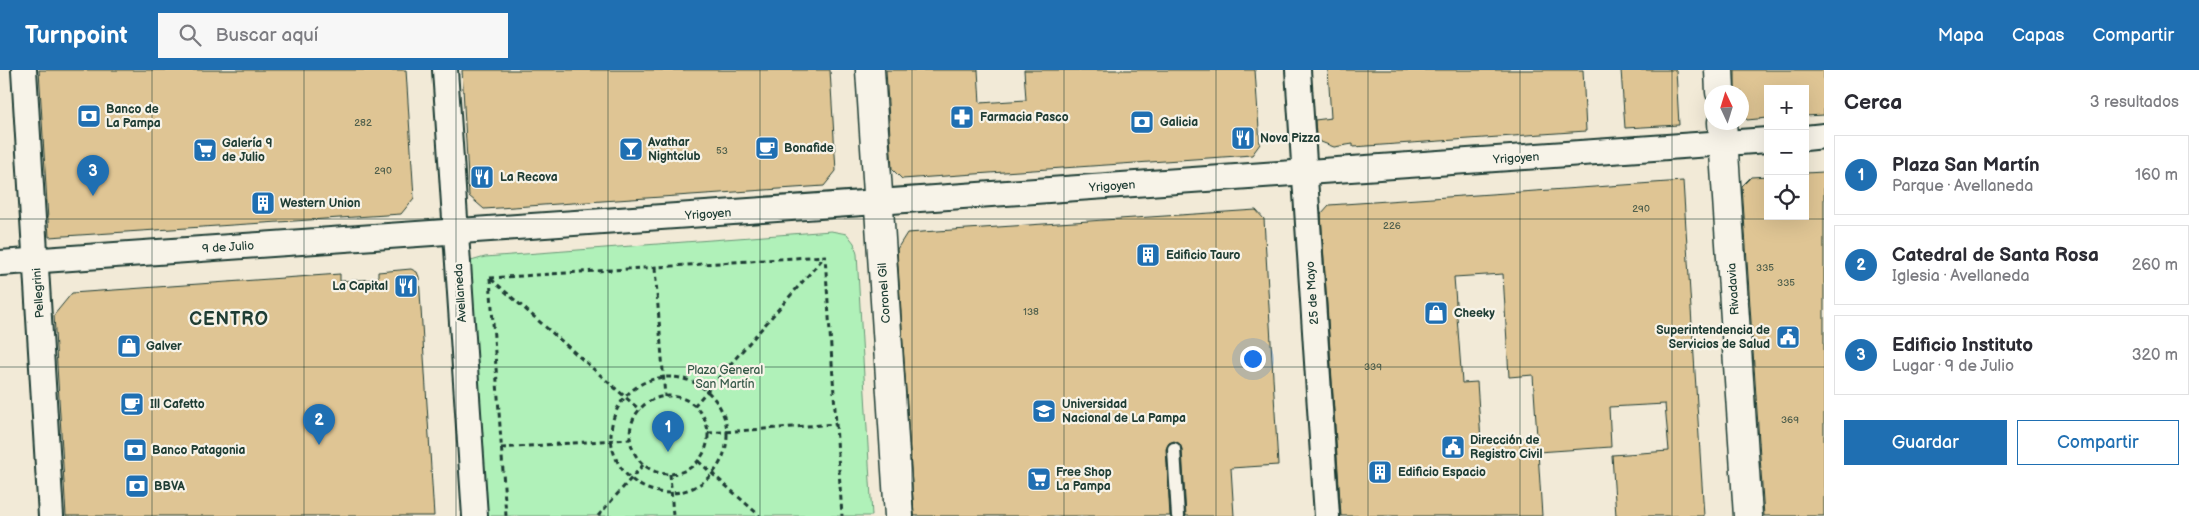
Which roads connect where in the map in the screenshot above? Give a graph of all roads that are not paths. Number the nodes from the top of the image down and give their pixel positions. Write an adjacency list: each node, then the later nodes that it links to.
1 (24, 70): 14 (street, Pellegrini)
2 (445, 70): 13 (street, Avellaneda)
3 (870, 70): 12 (street, Coronel Gil)
4 (1298, 70): 11 (street, 25 de Mayo)
5 (1719, 70): 6 (street)
6 (1720, 85)
7 (1723, 133): 10 (street, Yrigoyen); 11 (street, Yrigoyen); 22 (street, Rivadavia)
8 (1824, 136): 9 (street)
9 (1809, 138)
10 (1764, 139)
11 (1304, 172): 12 (street, Yrigoyen); 21 (street, 25 de Mayo)
12 (878, 202): 13 (street, Yrigoyen); 19 (street, Coronel Gil)
13 (456, 231): 14 (street, 9 de Julio); 18 (street, Avellaneda)
14 (36, 260): 15 (street, 9 de Julio); 17 (street, Pellegrini)
15 (0, 263)
16 (1174, 449): 20 (lane)
17 (51, 516)
18 (474, 516)
19 (899, 516)
20 (1178, 516)
21 (1327, 516)
22 (1748, 516)

